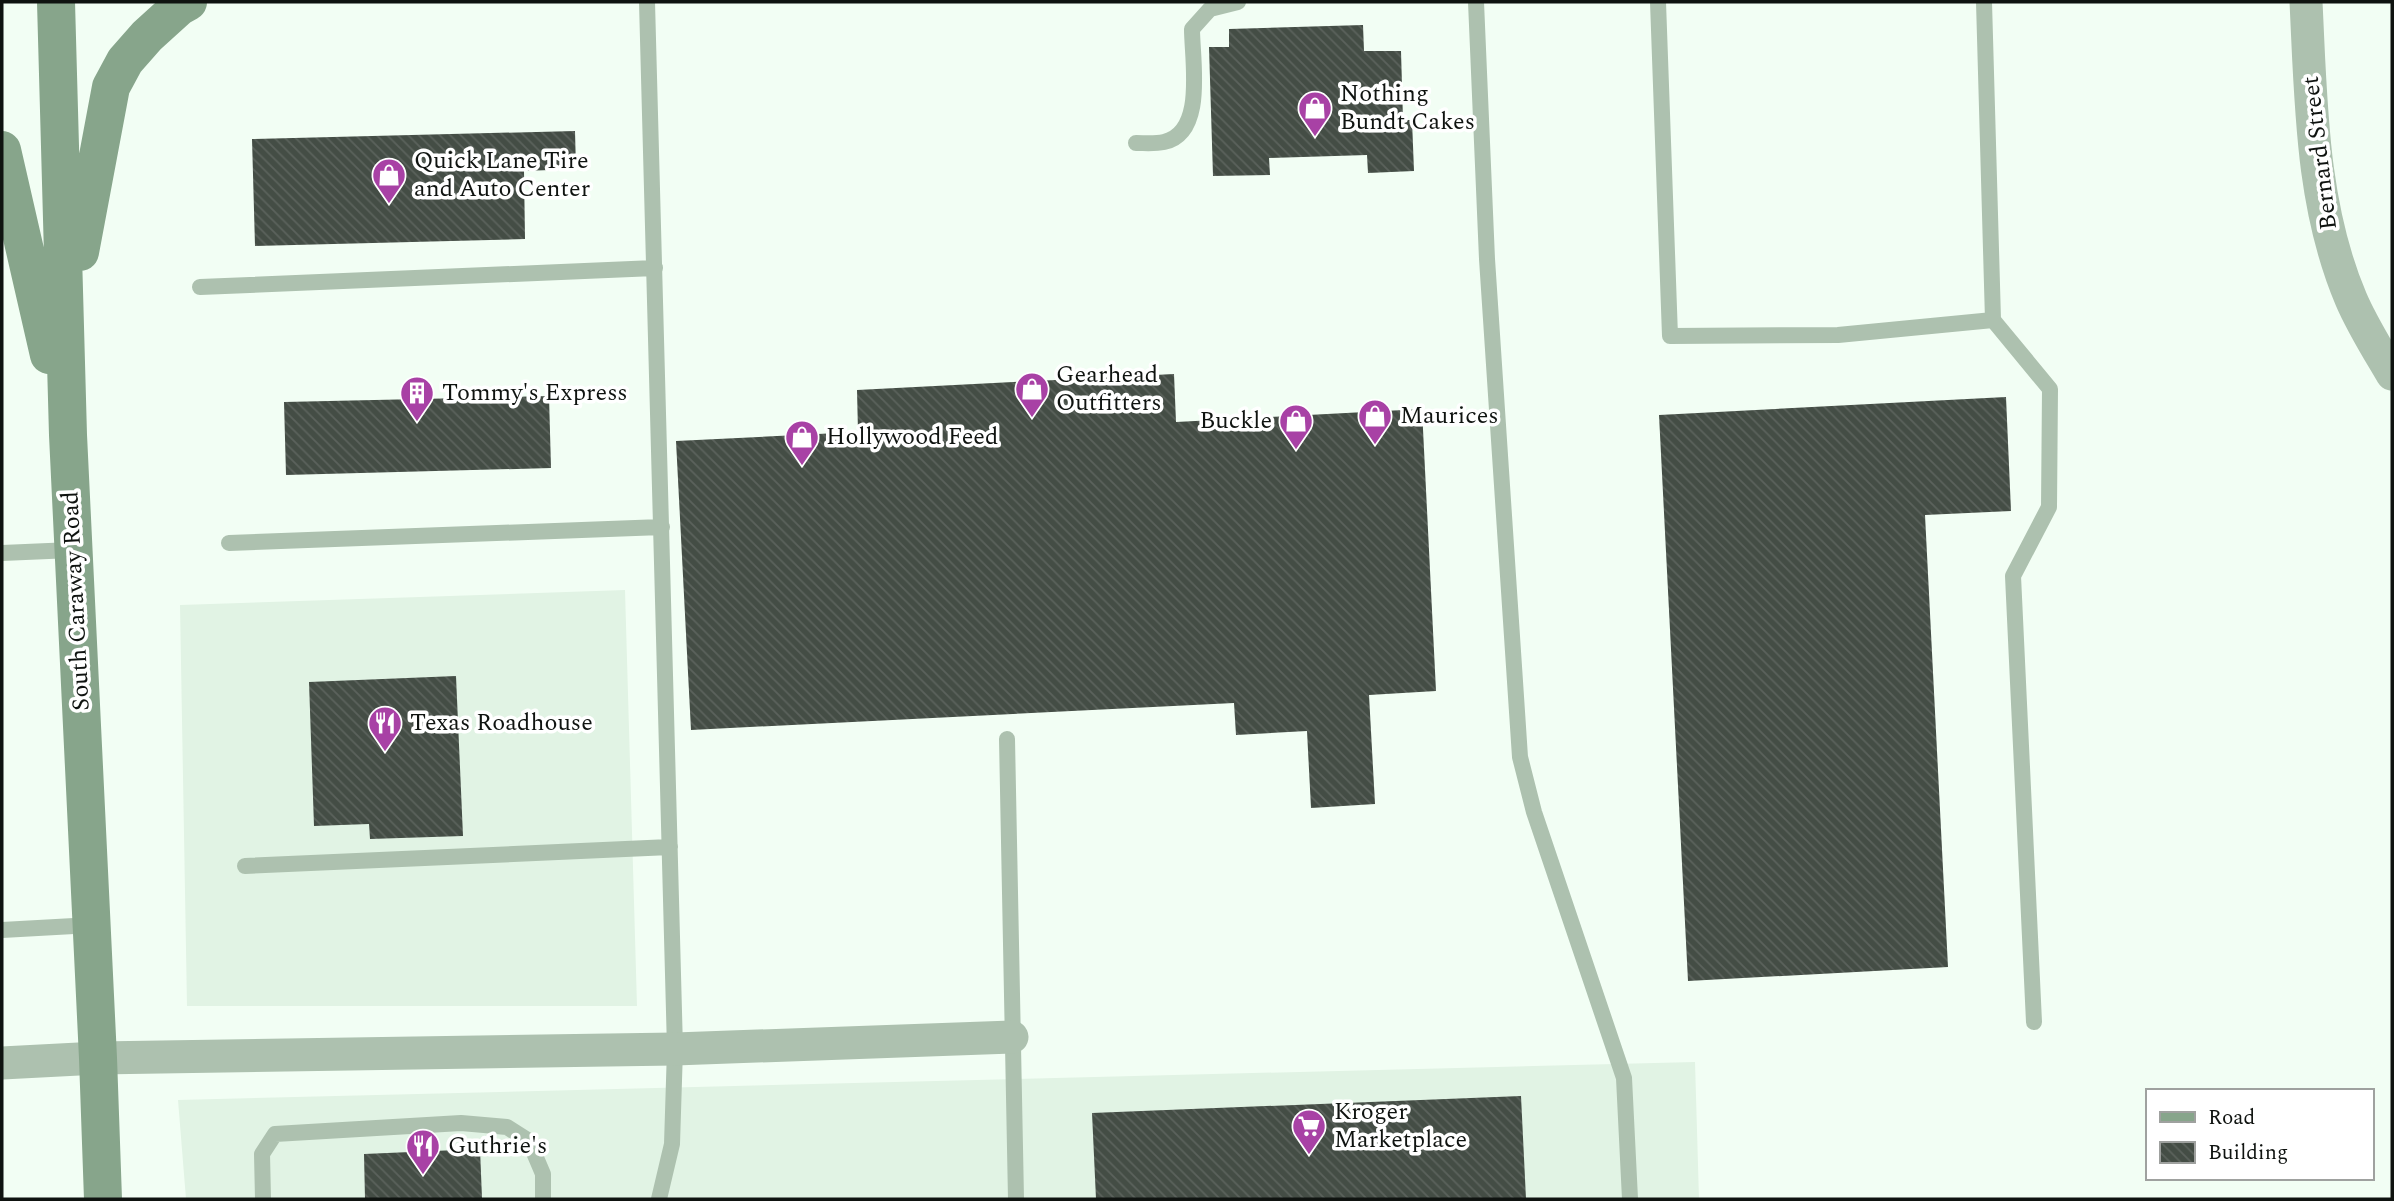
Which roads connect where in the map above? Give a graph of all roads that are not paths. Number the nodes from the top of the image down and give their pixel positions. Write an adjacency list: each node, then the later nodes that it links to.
1 (56, 2): 15 (main road, South Caraway Road)
2 (188, 2): 15 (main road)
3 (647, 2): 11 (lane)
4 (1238, 2): 9 (lane)
5 (1476, 2): 35 (lane)
6 (1658, 2): 13 (lane)
7 (1984, 2): 13 (lane)
8 (2306, 2): 14 (street, Bernard Street)
9 (1136, 144)
10 (2, 150): 15 (main road)
11 (655, 268): 12 (lane); 16 (lane)
12 (200, 287)
13 (1993, 320): 25 (lane)
14 (2392, 374)
15 (68, 435): 18 (main road, South Caraway Road)
16 (662, 527): 17 (lane); 21 (lane)
17 (229, 543)
18 (72, 550): 19 (lane); 23 (main road, South Caraway Road)
19 (2, 553)
20 (1007, 739): 26 (lane)
21 (670, 847): 22 (lane); 27 (lane)
22 (245, 866)
23 (92, 925): 24 (lane); 28 (main road, South Caraway Road)
24 (2, 930)
25 (2034, 1022)
26 (1012, 1037): 27 (street); 34 (lane)
27 (675, 1049): 28 (street); 33 (lane)
28 (98, 1058): 29 (street); 30 (main road, South Caraway Road)
29 (2, 1063)
30 (103, 1199)
31 (263, 1199): 32 (lane)
32 (543, 1199)
33 (659, 1199)
34 (1016, 1199)
35 (1630, 1199)

